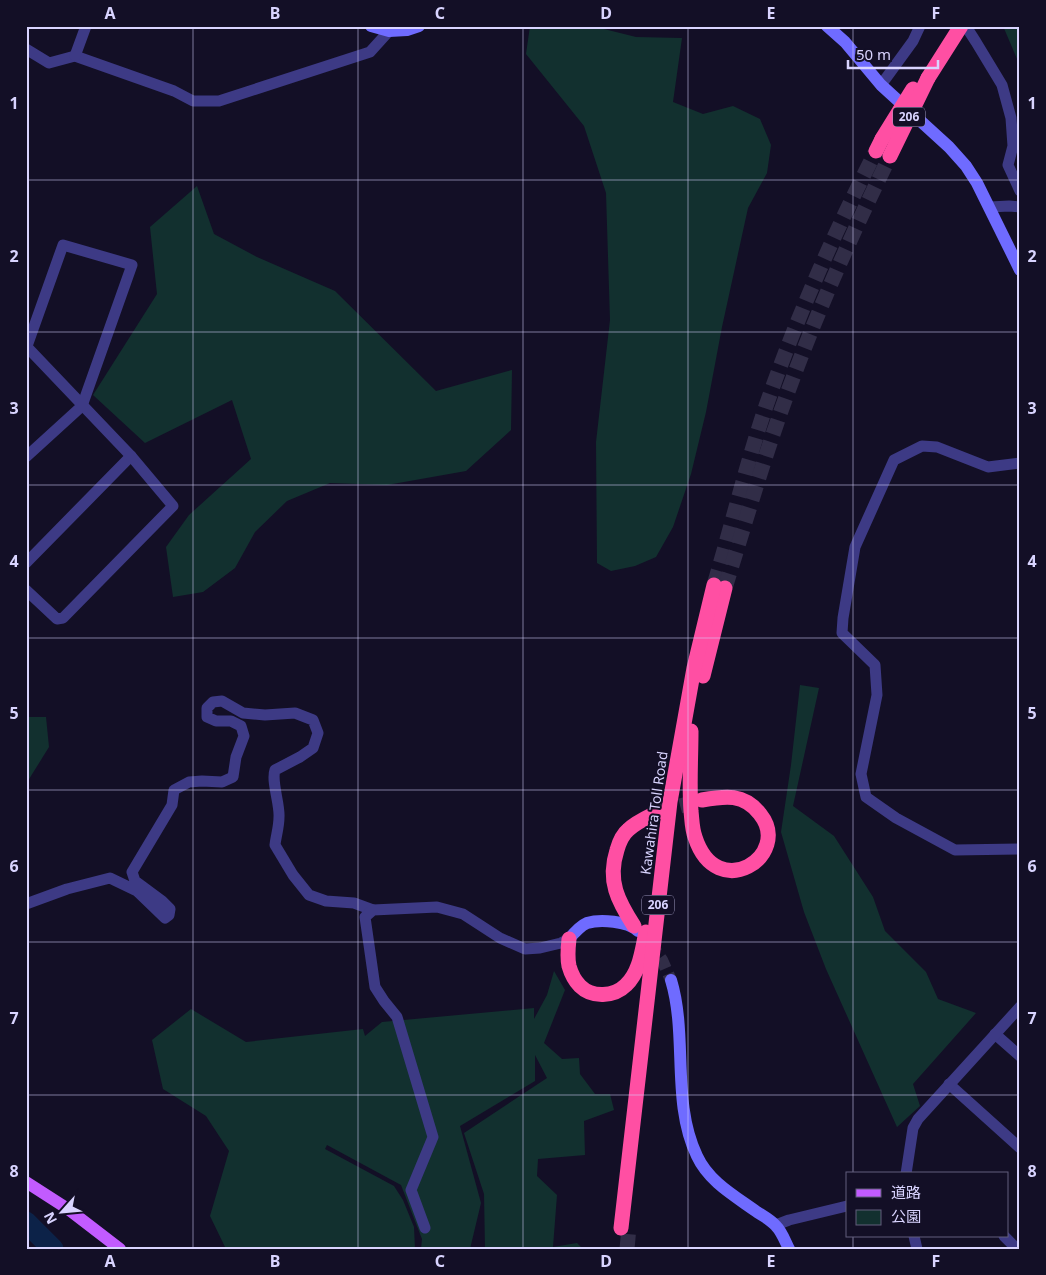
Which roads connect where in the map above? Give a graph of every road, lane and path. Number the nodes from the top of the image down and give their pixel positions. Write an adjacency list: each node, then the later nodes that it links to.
1 (86, 26): 9 (street)
2 (371, 26): 7 (street)
3 (419, 26): 7 (street)
4 (827, 26): 10 (street)
5 (920, 26): 10 (street)
6 (960, 27): 11 (highway, 206, bridge); 12 (street)
7 (389, 31): 9 (street)
8 (26, 49): 9 (street)
9 (75, 56)
10 (880, 85): 13 (street)
11 (883, 149)
12 (1020, 191)
13 (990, 207): 14 (street); 15 (street)
14 (1020, 207)
15 (1020, 270)
16 (27, 349): 17 (street); 17 (street)
17 (82, 406): 18 (street); 19 (street)
18 (131, 456): 21 (street); 22 (street)
19 (26, 457)
20 (1020, 463): 27 (street)
21 (26, 563)
22 (26, 590)
23 (691, 731): 24 (highway); 25 (highway, Kawahira Toll Road / 206); 25 (highway, Kawahira Toll Road / 206)
24 (702, 800)
25 (670, 802): 31 (highway)
26 (658, 812): 30 (highway)
27 (1020, 849)
28 (26, 904): 29 (street)
29 (373, 910): 31 (street); 42 (street)
30 (637, 929): 31 (street)
31 (569, 939)
32 (671, 980): 41 (street)
33 (1020, 1007): 34 (street)
34 (995, 1034): 35 (street); 36 (street)
35 (1020, 1056)
36 (949, 1084): 37 (street); 38 (street)
37 (1020, 1148)
38 (906, 1172)
39 (26, 1182): 44 (main road)
40 (846, 1206): 41 (street)
41 (776, 1225): 45 (street)
42 (425, 1228)
43 (1006, 1238): 46 (street)
44 (120, 1249)
45 (788, 1249)
46 (1017, 1249)

